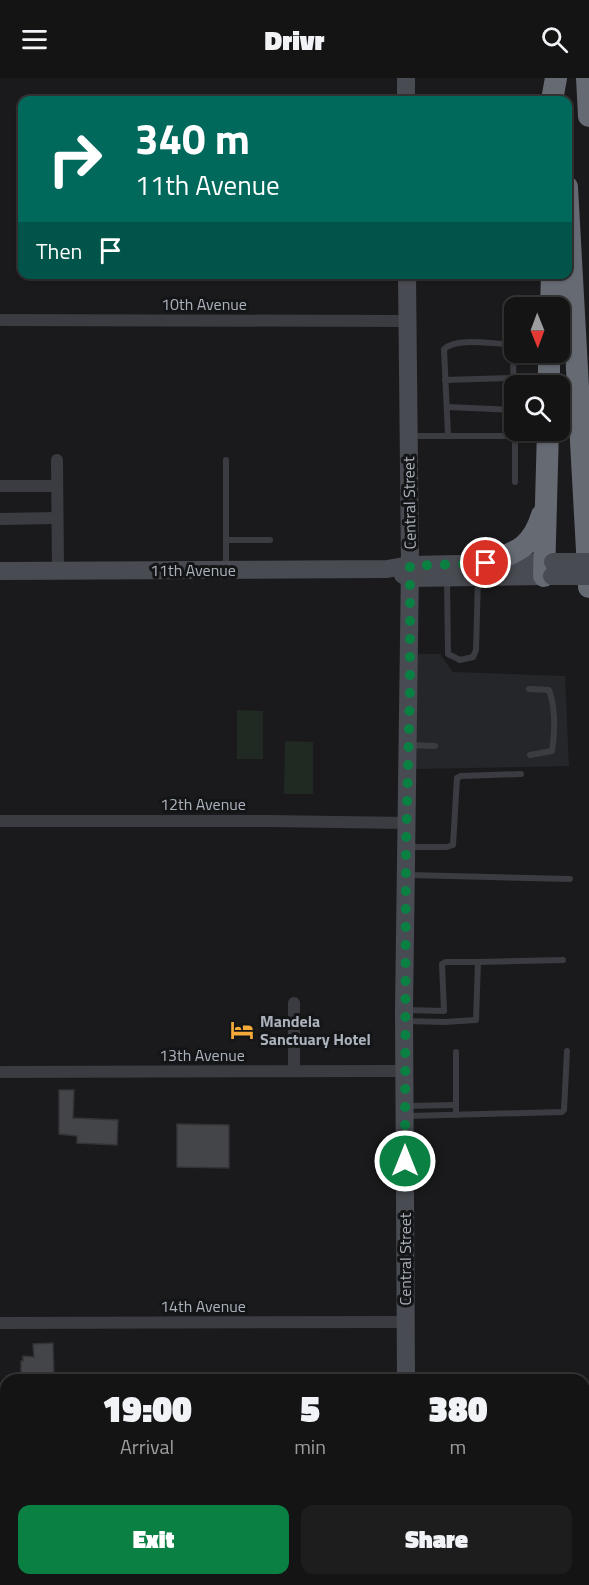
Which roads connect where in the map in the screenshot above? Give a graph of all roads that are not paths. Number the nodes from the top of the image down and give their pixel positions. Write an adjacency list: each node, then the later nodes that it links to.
1 (406, 78): 5 (main road)
2 (556, 78): 6 (highway)
3 (561, 78): 7 (highway)
4 (587, 78): 8 (highway)
5 (406, 96)
6 (553, 96)
7 (562, 96)
8 (589, 116)
9 (407, 279): 14 (main road, Central Street)
10 (552, 279): 12 (highway)
11 (572, 279): 44 (highway)
12 (551, 297)
13 (0, 320): 14 (street, 10th Avenue)
14 (408, 321): 20 (main road, Central Street)
15 (513, 375): 17 (lane)
16 (504, 378): 17 (lane)
17 (445, 380): 18 (lane)
18 (447, 407): 19 (lane); 21 (lane)
19 (504, 410)
20 (408, 436): 21 (lane); 41 (main road, Central Street)
21 (448, 436): 22 (lane)
22 (504, 436)
23 (515, 441): 27 (lane)
24 (548, 441): 30 (highway)
25 (57, 460): 29 (street)
26 (226, 460): 33 (lane)
27 (515, 482)
28 (0, 486): 29 (street)
29 (57, 486): 31 (street)
30 (545, 504): 36 (highway); 39 (highway)
31 (57, 518): 32 (street); 37 (street)
32 (0, 519)
33 (226, 540): 34 (lane); 38 (lane)
34 (270, 540)
35 (589, 562): 36 (main road, 11th Avenue, bridge)
36 (549, 569): 39 (main road, 11th Avenue); 42 (main road, 11th Avenue, bridge)
37 (58, 570): 38 (main road, 11th Avenue); 40 (main road, 11th Avenue)
38 (226, 570): 41 (main road, 11th Avenue)
39 (482, 570): 41 (main road, 11th Avenue); 43 (main road, 11th Avenue); 43 (lane)
40 (0, 571)
41 (410, 572): 43 (main road, 11th Avenue); 46 (main road, Central Street)
42 (589, 576)
43 (447, 578)
44 (589, 587)
45 (530, 689): 48 (lane)
46 (408, 745): 47 (lane); 51 (main road, Central Street)
47 (435, 746)
48 (530, 755)
49 (521, 774): 52 (lane)
50 (0, 821): 51 (street, 12th Avenue)
51 (406, 822): 52 (main road, Central Street)
52 (406, 848): 53 (main road, Central Street)
53 (406, 875): 54 (lane); 59 (main road, Central Street)
54 (570, 879)
55 (563, 960): 56 (lane)
56 (478, 962): 58 (lane); 60 (lane)
57 (294, 1003): 63 (street)
58 (444, 1011): 59 (lane); 60 (lane)
59 (405, 1016): 60 (lane); 64 (main road, Central Street)
60 (444, 1022)
61 (567, 1051): 68 (lane)
62 (456, 1052): 66 (lane)
63 (294, 1071): 64 (street, 13th Avenue); 65 (street, 13th Avenue)
64 (404, 1071): 67 (main road, Central Street)
65 (0, 1072)
66 (456, 1106): 67 (lane); 68 (lane)
67 (404, 1111): 68 (lane); 69 (main road, Central Street)
68 (456, 1115)
69 (406, 1322): 70 (street, 14th Avenue); 71 (main road, Central Street)
70 (0, 1323)
71 (406, 1374)

